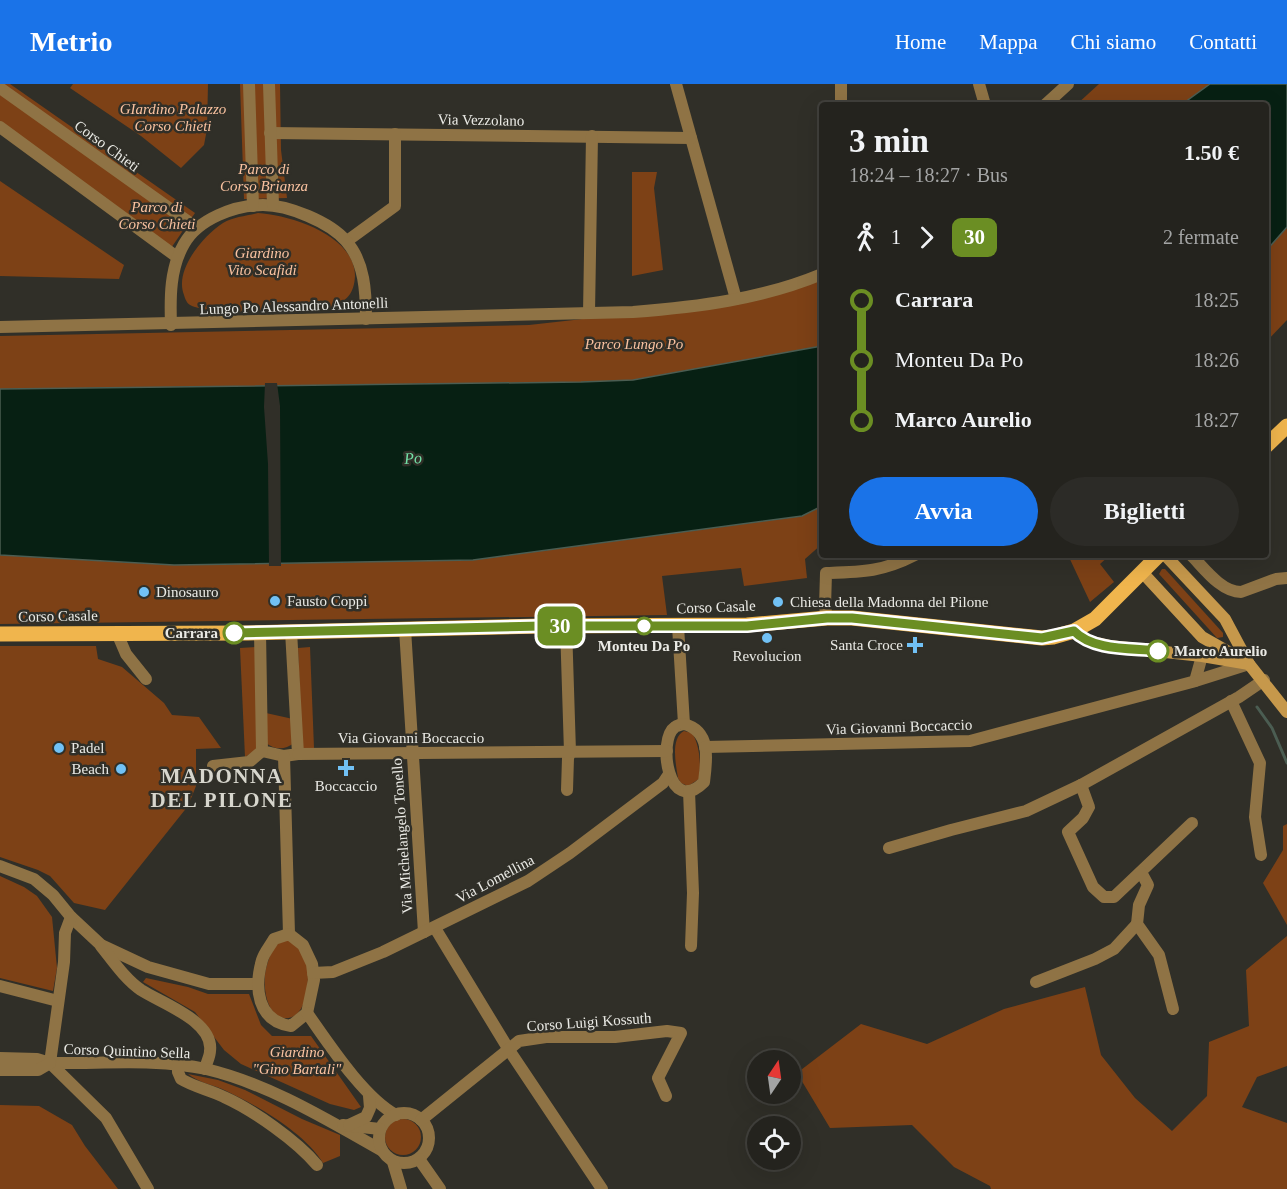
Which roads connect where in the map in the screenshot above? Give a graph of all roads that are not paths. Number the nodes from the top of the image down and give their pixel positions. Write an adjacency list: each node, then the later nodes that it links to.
1 (249, 84): 16 (street)
2 (269, 84): 12 (street)
3 (676, 84): 15 (street)
4 (841, 84): 8 (street)
5 (979, 84): 9 (street)
6 (1068, 84): 10 (street)
7 (0, 88): 18 (street, Corso Chieti)
8 (841, 102)
9 (984, 102)
10 (1049, 102)
11 (0, 128): 20 (street)
12 (270, 133): 13 (street, Via Vezzolano); 17 (street)
13 (395, 134): 14 (street, Via Vezzolano); 19 (street)
14 (592, 136): 15 (street, Via Vezzolano); 23 (street)
15 (691, 138): 22 (street)
16 (253, 206): 17 (street); 18 (street)
17 (273, 206): 19 (street)
18 (197, 228): 20 (street)
19 (347, 241): 24 (street)
20 (177, 257): 25 (street)
21 (819, 275): 22 (street, Lungo Po Alessandro Antonelli)
22 (736, 299): 23 (street, Lungo Po Alessandro Antonelli)
23 (589, 313): 24 (street, Lungo Po Alessandro Antonelli)
24 (366, 319): 25 (street, Lungo Po Alessandro Antonelli)
25 (171, 325): 26 (street, Lungo Po Alessandro Antonelli)
26 (0, 327)
27 (1287, 426): 28 (main road)
28 (1269, 443)
29 (909, 558): 35 (street)
30 (1156, 558): 33 (main road, Corso Casale)
31 (1169, 558): 46 (main road)
32 (1194, 558): 34 (street)
33 (1142, 572): 39 (main road); 41 (main road, Corso Casale)
34 (1287, 578)
35 (827, 618): 37 (main road, Corso Casale); 41 (main road, Corso Casale)
36 (566, 626): 37 (main road, Corso Casale); 38 (main road, Corso Casale); 56 (street)
37 (678, 626): 52 (street)
38 (405, 629): 40 (main road, Corso Casale); 58 (street, Via Michelangelo Tonello)
39 (1195, 630): 45 (main road); 46 (main road)
40 (291, 631): 42 (main road, Corso Casale); 57 (street)
41 (1074, 631): 45 (main road)
42 (260, 632): 43 (main road, Corso Casale); 54 (street)
43 (117, 633): 44 (main road, Corso Casale); 47 (street, Corso Casale)
44 (0, 634)
45 (1202, 656): 46 (main road); 49 (street)
46 (1250, 664): 48 (main road); 49 (street, Via Giovanni Boccaccio)
47 (146, 680)
48 (1264, 680): 50 (street); 51 (main road)
49 (1196, 681): 53 (street, Via Giovanni Boccaccio)
50 (1231, 701): 62 (street); 67 (street)
51 (1287, 712)
52 (684, 724): 53 (street); 55 (street)
53 (705, 747): 64 (street)
54 (262, 751): 59 (street); 60 (street)
55 (667, 751): 56 (street, Via Giovanni Boccaccio); 61 (street)
56 (570, 752): 58 (street, Via Giovanni Boccaccio); 63 (street)
57 (298, 754): 58 (street, Via Giovanni Boccaccio); 59 (street, Via Giovanni Boccaccio)
58 (411, 754): 72 (street, Via Michelangelo Tonello)
59 (284, 756): 73 (street)
60 (213, 766)
61 (669, 774): 64 (street); 72 (street, Via Lomellina)
62 (1081, 785): 66 (street); 69 (street)
63 (567, 790)
64 (689, 791): 75 (street)
65 (1192, 823): 69 (street)
66 (889, 848)
67 (1261, 855)
68 (0, 866): 70 (street)
69 (1141, 872): 71 (street)
70 (71, 917): 74 (street); 80 (street)
71 (1137, 924): 77 (street); 81 (street)
72 (429, 930): 76 (street, Via Lomellina); 83 (street, Via Michelangelo Tonello)
73 (289, 934): 76 (street); 78 (street)
74 (101, 945): 78 (street); 87 (street)
75 (691, 946)
76 (313, 973): 82 (street)
77 (1036, 982)
78 (257, 984): 82 (street)
79 (0, 986): 80 (street)
80 (58, 1000): 85 (street)
81 (1173, 1009)
82 (307, 1012): 90 (street)
83 (508, 1050): 89 (street, Corso Luigi Kossuth); 92 (street, Corso Luigi Kossuth); 102 (street, Via Michelangelo Tonello)
84 (0, 1058): 85 (street, Corso Quintino Sella)
85 (50, 1063): 86 (street, Corso Quintino Sella); 88 (street, Corso Quintino Sella); 99 (street)
86 (178, 1065): 87 (street, Corso Quintino Sella); 98 (street)
87 (204, 1069): 93 (street, Corso Quintino Sella)
88 (0, 1070)
89 (666, 1096)
90 (371, 1098): 91 (street); 93 (street); 94 (street)
91 (396, 1114): 92 (street); 94 (street)
92 (421, 1120): 96 (street)
93 (342, 1125): 94 (street); 95 (street, Corso Quintino Sella)
94 (382, 1125): 95 (street)
95 (381, 1150): 97 (street)
96 (419, 1159): 97 (street); 101 (street)
97 (393, 1162): 100 (street)
98 (317, 1165)
99 (148, 1189)
100 (401, 1189)
101 (441, 1189)
102 (602, 1189)

